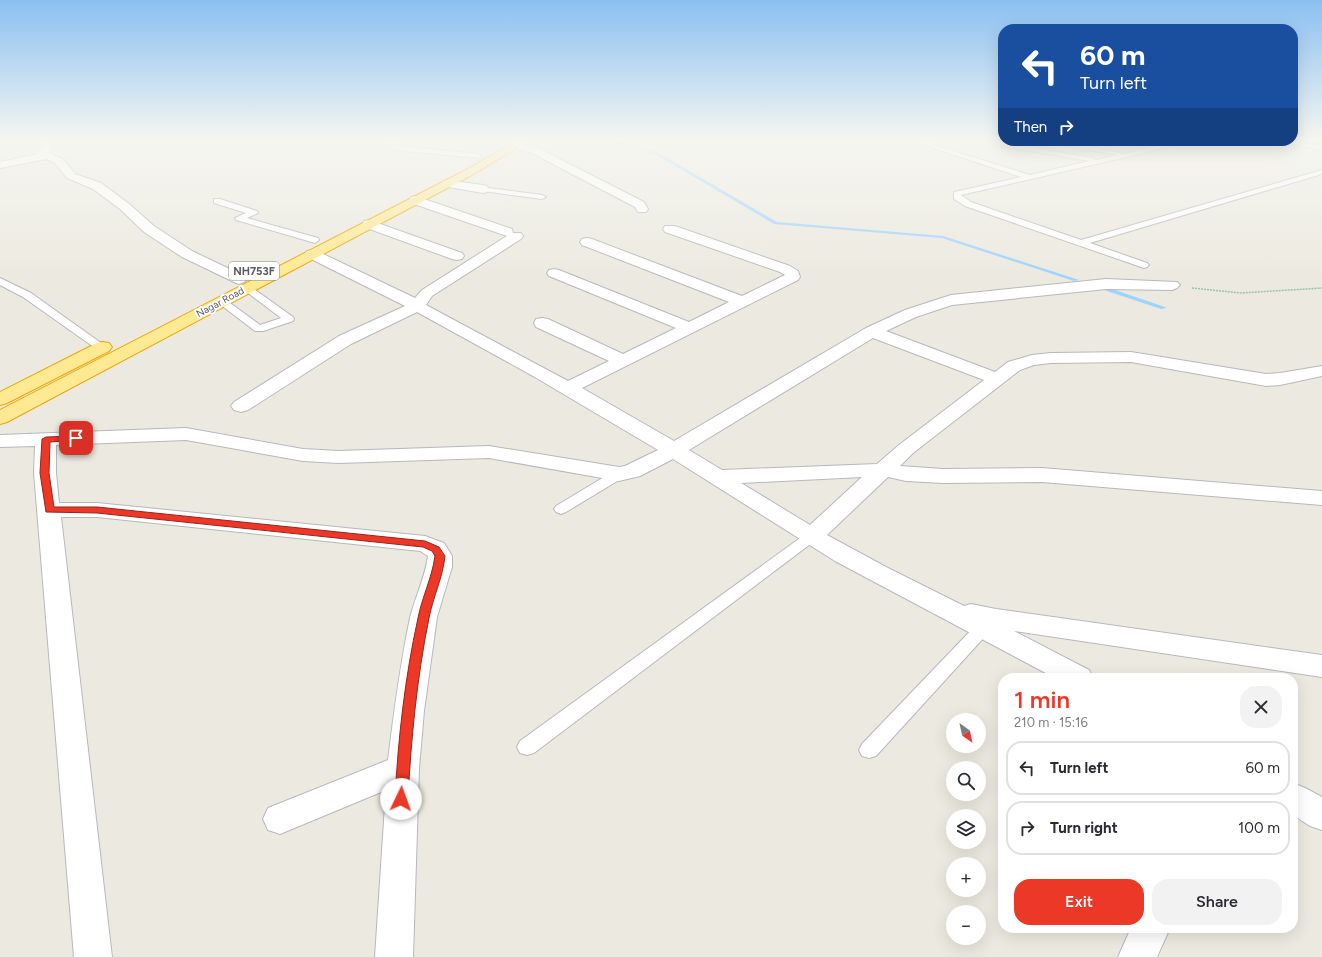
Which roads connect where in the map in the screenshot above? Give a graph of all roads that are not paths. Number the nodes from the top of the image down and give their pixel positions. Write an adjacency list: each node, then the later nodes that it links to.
1 (96, 186): 22 (street)
2 (425, 186): 17 (highway, Nagar Road / NH753F)
3 (443, 186): 10 (highway, Nagar Road / NH753F)
4 (458, 186): 8 (street)
5 (603, 186): 12 (street)
6 (991, 186): 16 (lane)
7 (1276, 186): 16 (lane)
8 (483, 189): 9 (lane)
9 (542, 197)
10 (415, 200): 13 (highway, Nagar Road / NH753F); 26 (street)
11 (216, 201): 17 (lane)
12 (642, 209)
13 (368, 224): 17 (highway, Nagar Road / NH753F); 18 (street)
14 (670, 229): 25 (street)
15 (587, 242): 25 (street)
16 (1082, 243): 19 (lane)
17 (314, 247): 22 (highway, Nagar Road / NH753F); 26 (street)
18 (457, 256)
19 (1144, 265)
20 (554, 273): 29 (street)
21 (0, 281): 32 (lane)
22 (243, 283): 24 (highway, Nagar Road / NH753F); 24 (lane); 28 (highway, Nagar Road / NH753F)
23 (1172, 285): 30 (street)
24 (222, 302): 39 (highway, Nagar Road / NH753F)
25 (743, 302): 29 (street)
26 (417, 306): 36 (street); 38 (street)
27 (542, 323): 33 (street)
28 (150, 324)
29 (690, 328): 33 (street)
30 (872, 332): 35 (street); 42 (street)
31 (116, 341): 32 (highway)
32 (102, 348): 37 (highway)
33 (623, 361): 36 (street)
34 (1322, 370): 35 (street)
35 (997, 379): 43 (street)
36 (568, 388): 42 (street)
37 (0, 399)
38 (241, 406)
39 (0, 418)
40 (46, 439): 41 (street); 44 (street); 48 (street)
41 (0, 441)
42 (674, 450): 44 (street); 45 (street)
43 (884, 470): 45 (street); 46 (street); 49 (street)
44 (620, 474): 47 (lane)
45 (717, 477): 49 (street)
46 (1322, 498)
47 (561, 509)
48 (50, 510): 56 (street); 61 (street)
49 (812, 536): 50 (street); 54 (lane)
50 (942, 608): 51 (street); 52 (street)
51 (983, 628): 53 (street); 55 (lane)
52 (1322, 666)
53 (1069, 673)
54 (527, 747)
55 (869, 750)
56 (403, 768): 59 (street); 62 (street)
57 (1298, 801): 58 (street)
58 (1322, 815)
59 (280, 819)
60 (1149, 933): 63 (street)
61 (92, 957)
62 (394, 957)
63 (1137, 957)

